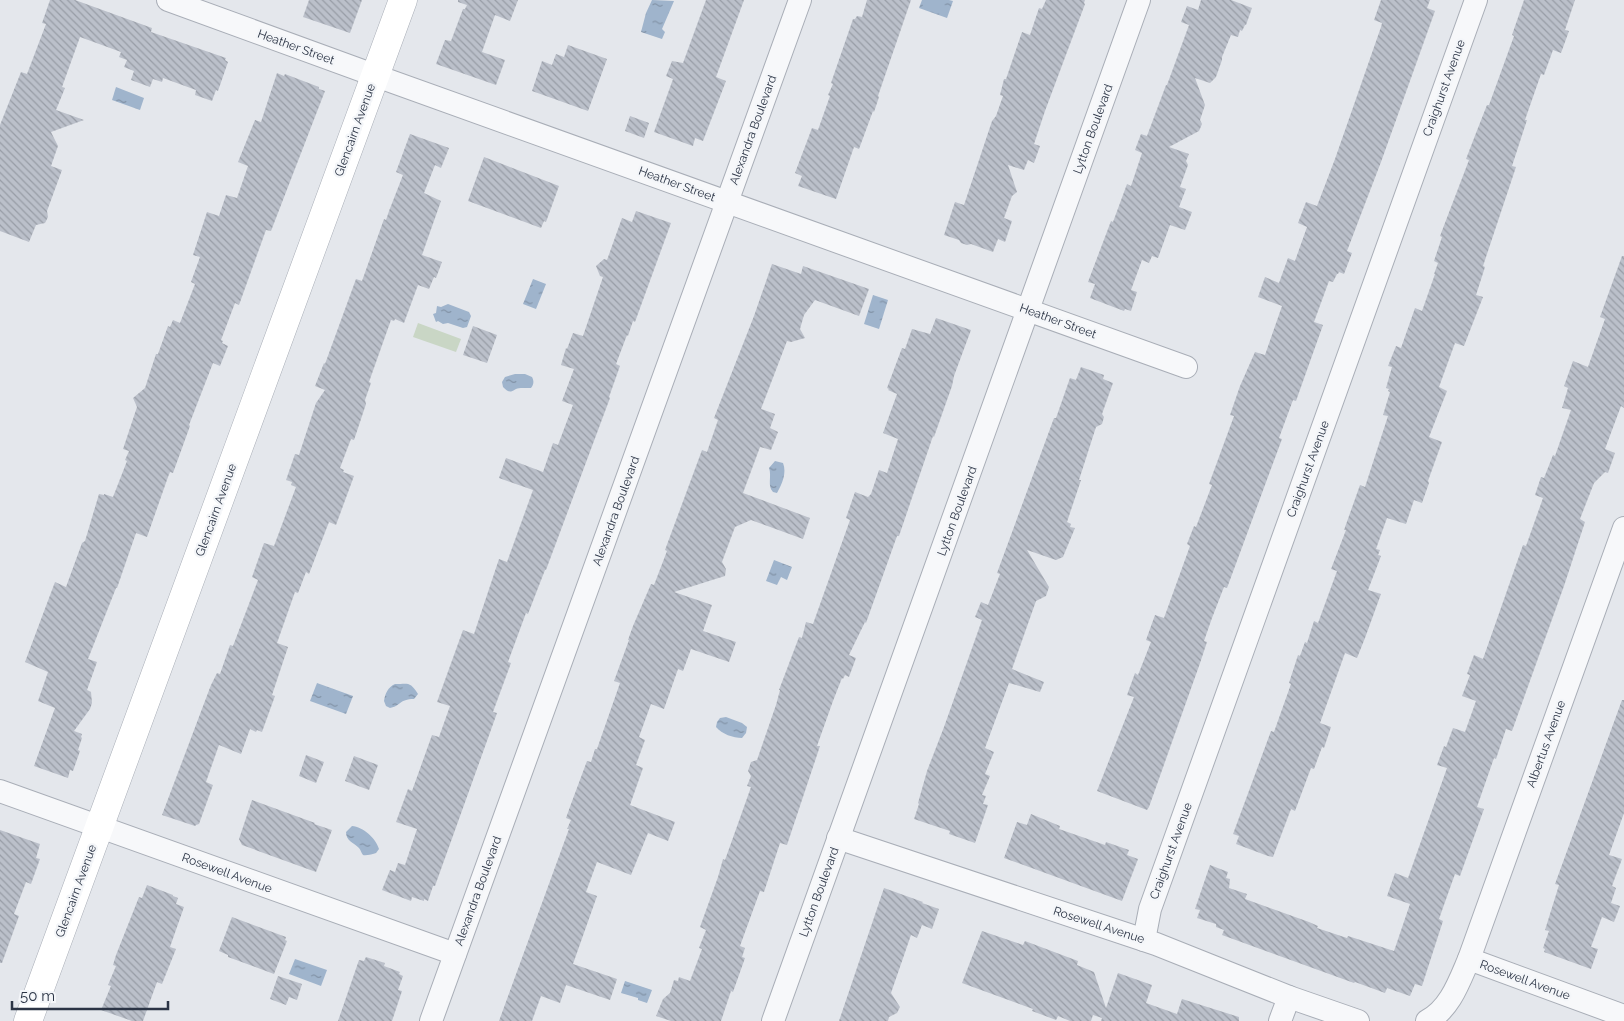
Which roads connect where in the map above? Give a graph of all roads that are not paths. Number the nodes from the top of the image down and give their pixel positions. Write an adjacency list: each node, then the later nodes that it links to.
1 (168, 0): 6 (street, Heather Street)
2 (403, 0): 6 (street, Glencairn Avenue)
3 (800, 0): 7 (street, Alexandra Boulevard)
4 (1139, 0): 8 (street, Lytton Boulevard)
5 (1476, 0): 14 (street, Craighurst Avenue)
6 (375, 76): 7 (street, Heather Street); 12 (street, Glencairn Avenue)
7 (727, 202): 8 (street, Heather Street); 15 (street, Alexandra Boulevard)
8 (1028, 310): 9 (street, Heather Street); 13 (street, Lytton Boulevard)
9 (1186, 367)
10 (1624, 528): 16 (street, Albertus Avenue)
11 (0, 791): 12 (street, Rosewell Avenue)
12 (100, 826): 15 (street, Rosewell Avenue); 19 (street, Glencairn Avenue)
13 (838, 838): 14 (street, Rosewell Avenue); 21 (street, Lytton Boulevard)
14 (1144, 940): 17 (street, Rosewell Avenue)
15 (455, 954): 20 (street, Alexandra Boulevard)
16 (1469, 959): 18 (street, Rosewell Avenue); 24 (street, Rosewell Avenue)
17 (1289, 997): 22 (street); 23 (street, Rosewell Avenue)
18 (1624, 1016)
19 (28, 1021)
20 (431, 1021)
21 (773, 1021)
22 (1280, 1021)
23 (1358, 1021)
24 (1426, 1021)

